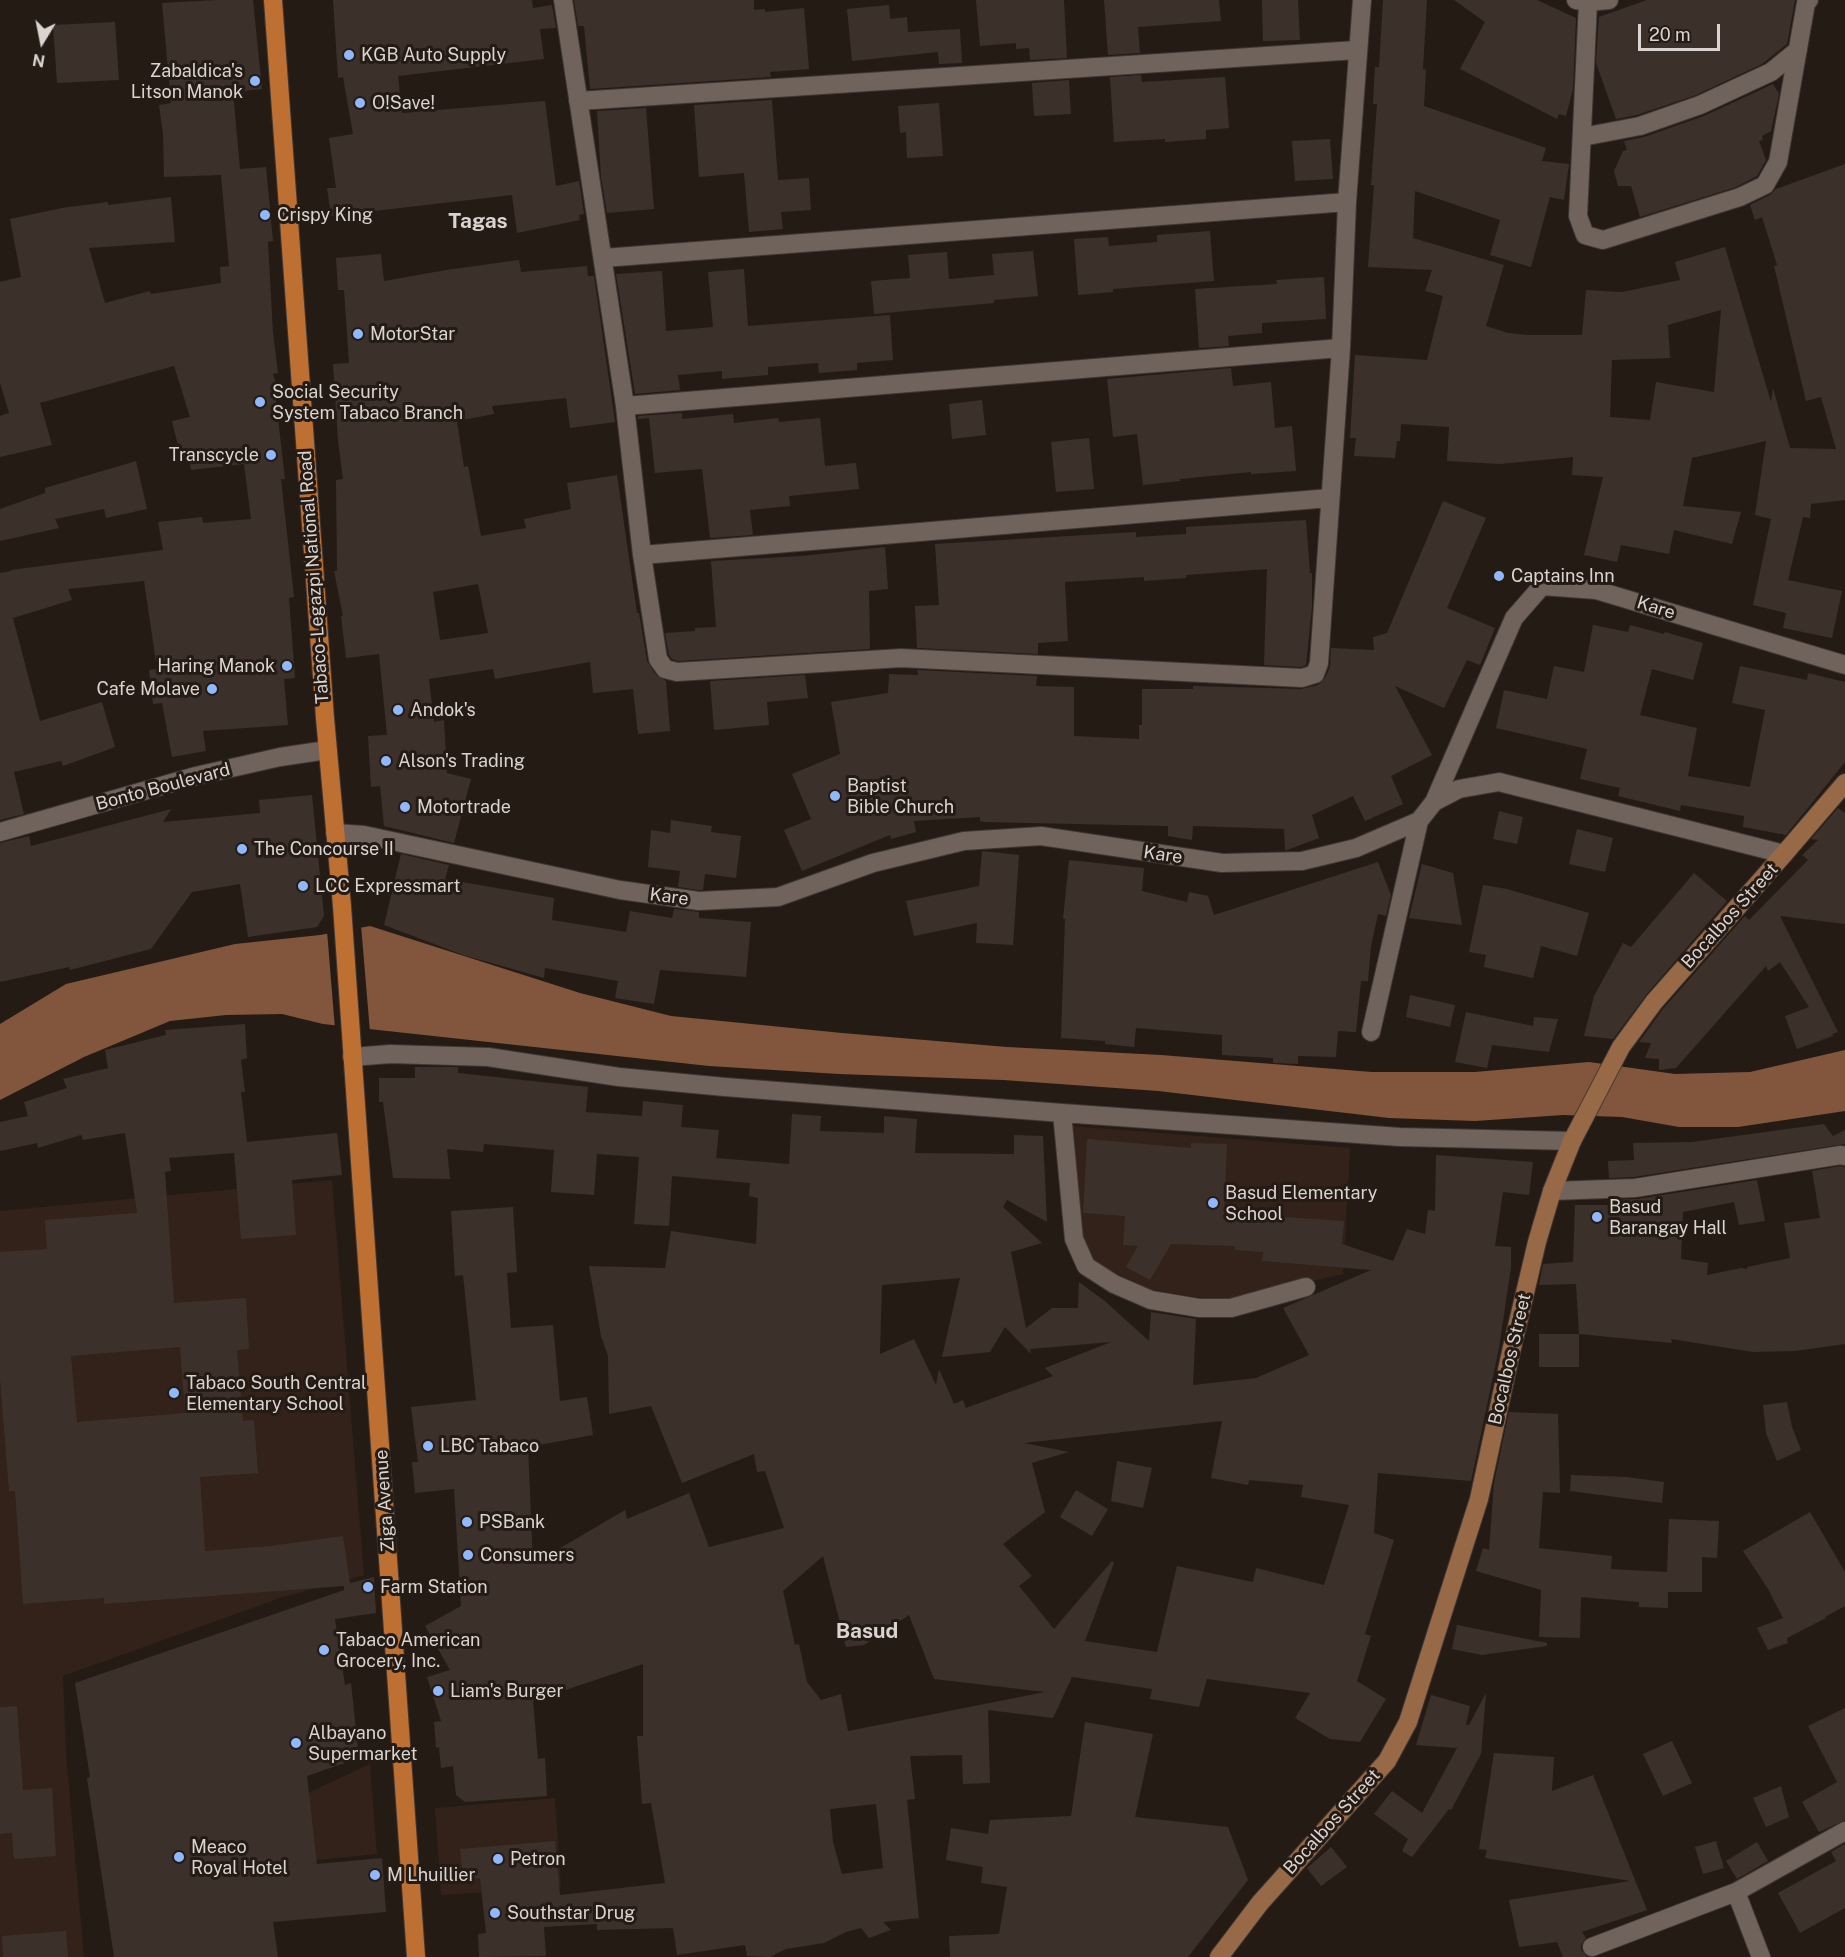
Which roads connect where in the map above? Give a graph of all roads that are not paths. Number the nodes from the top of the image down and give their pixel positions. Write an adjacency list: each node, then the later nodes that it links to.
1 (273, 0): 18 (main road, Tabaco-Legazpi National Road)
2 (563, 0): 9 (street)
3 (1362, 0): 7 (street)
4 (1609, 0): 6 (street)
5 (1809, 0): 8 (street)
6 (1582, 1): 10 (street)
7 (1357, 50): 9 (street); 11 (street)
8 (1798, 50): 10 (street); 10 (street)
9 (578, 101): 12 (street)
10 (1582, 137)
11 (1347, 202): 12 (street); 13 (street)
12 (603, 258): 14 (street)
13 (1341, 348): 14 (street); 15 (street)
14 (625, 406): 16 (street)
15 (1330, 498): 16 (street); 16 (street)
16 (642, 555)
17 (1845, 665): 20 (street, Kare)
18 (327, 750): 22 (street, Bonto Boulevard); 23 (main road, Tabaco-Legazpi National Road)
19 (1845, 783): 24 (street, Bocalbos Street)
20 (1434, 802): 21 (street, Kare); 24 (street)
21 (1419, 821): 23 (street, Kare); 25 (street)
22 (0, 832)
23 (335, 833): 26 (main road, Tabaco-Legazpi National Road)
24 (1785, 854): 28 (street, Bocalbos Street)
25 (1371, 1032)
26 (352, 1051): 27 (street); 35 (main road, Ziga Avenue)
27 (1062, 1113): 28 (street); 31 (street)
28 (1574, 1137): 30 (street, Bocalbos Street)
29 (1845, 1156): 30 (street)
30 (1552, 1191): 36 (street, Bocalbos Street)
31 (1306, 1287)
32 (1845, 1831): 33 (street)
33 (1736, 1892): 34 (street); 37 (street)
34 (1592, 1947)
35 (417, 1957)
36 (1220, 1957)
37 (1761, 1957)

